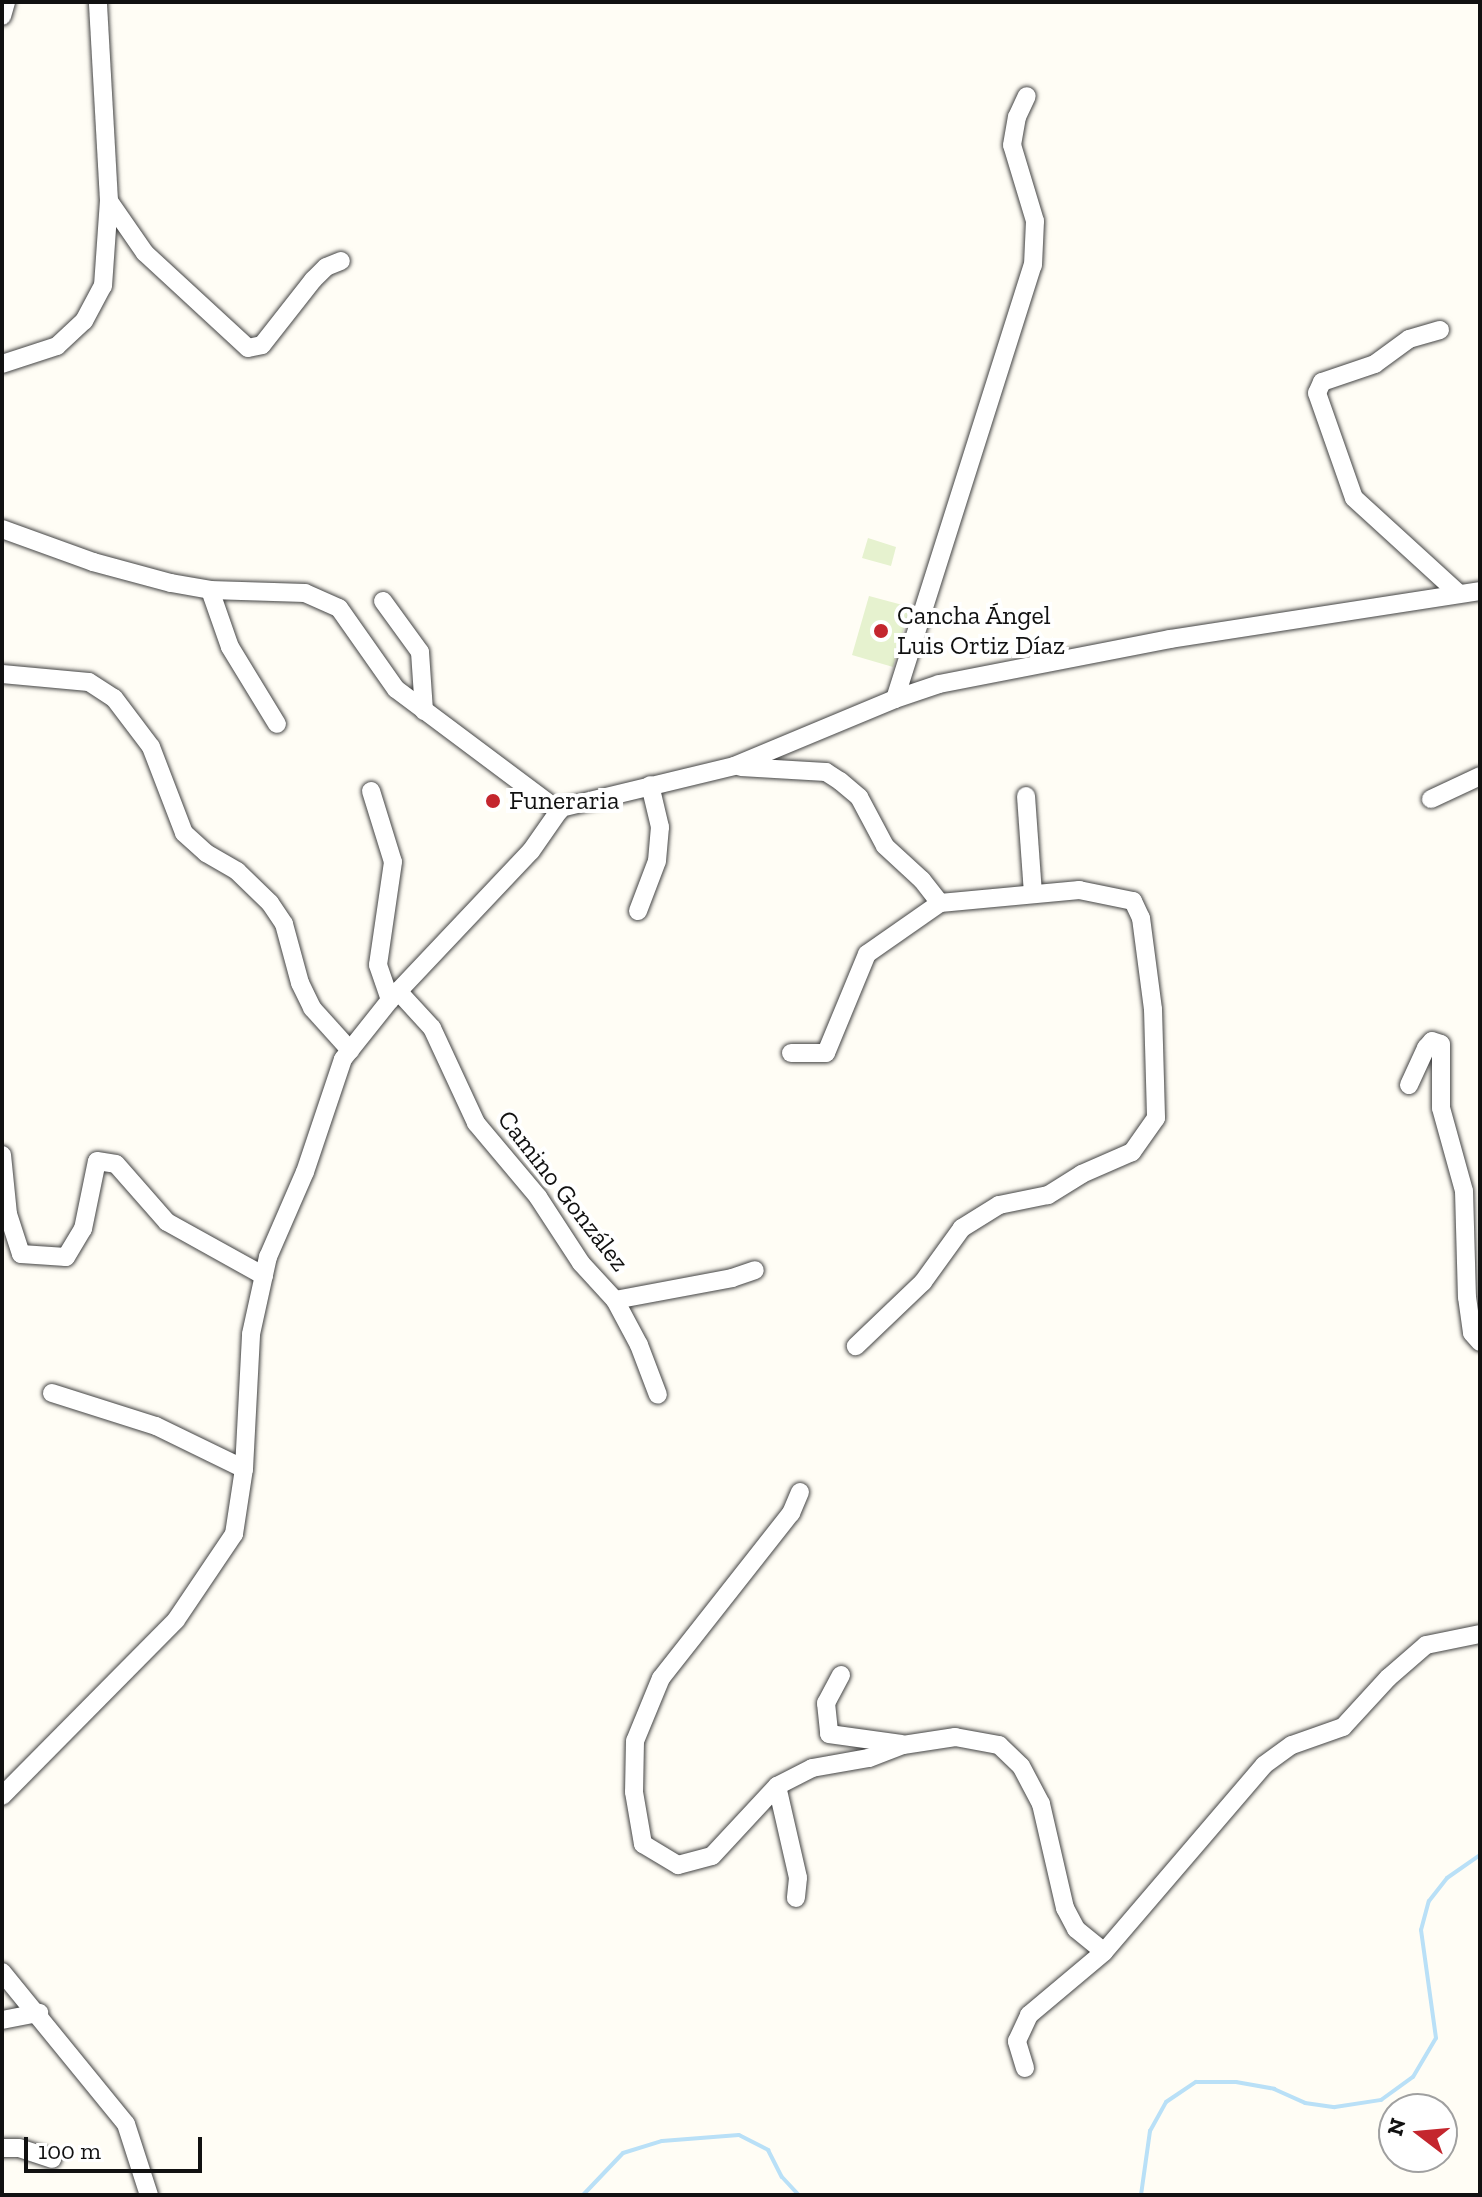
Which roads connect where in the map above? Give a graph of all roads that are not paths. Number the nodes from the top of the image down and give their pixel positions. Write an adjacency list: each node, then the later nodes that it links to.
1 (6, 2): 3 (street)
2 (98, 2): 5 (street)
3 (2, 16)
4 (1027, 96): 15 (street)
5 (109, 201): 6 (street); 8 (street)
6 (341, 261)
7 (1440, 330): 12 (street)
8 (2, 364)
9 (2, 529): 10 (street)
10 (210, 590): 16 (street); 17 (street)
11 (1480, 591): 12 (street)
12 (1459, 594): 15 (street)
13 (383, 601): 16 (street)
14 (2, 674): 29 (street)
15 (895, 699): 18 (street)
16 (424, 711): 24 (street)
17 (277, 724)
18 (734, 766): 20 (street); 26 (street)
19 (1480, 776): 23 (street)
20 (650, 785): 24 (street); 27 (street)
21 (371, 791): 28 (street)
22 (1026, 796): 25 (street)
23 (1431, 799)
24 (559, 811): 28 (street)
25 (1033, 894): 26 (street); 37 (street)
26 (940, 903): 30 (street)
27 (638, 911)
28 (394, 996): 29 (street); 35 (street, Camino González)
29 (350, 1050): 34 (street)
30 (791, 1053)
31 (1409, 1085): 36 (street)
32 (2, 1155): 34 (street)
33 (755, 1270): 35 (street, Camino González)
34 (264, 1276): 40 (street)
35 (615, 1300): 39 (street)
36 (1480, 1342)
37 (856, 1346)
38 (52, 1393): 40 (street)
39 (658, 1395)
40 (244, 1469): 46 (street)
41 (800, 1492): 45 (street)
42 (1480, 1634): 48 (street)
43 (841, 1675): 44 (street)
44 (903, 1745): 45 (street); 48 (street)
45 (777, 1786): 47 (street)
46 (2, 1796)
47 (796, 1898)
48 (1104, 1952): 52 (street)
49 (2, 1972): 50 (street)
50 (39, 2013): 51 (street); 55 (street)
51 (2, 2020)
52 (1025, 2068)
53 (2, 2148): 54 (street)
54 (52, 2159)
55 (149, 2195)

